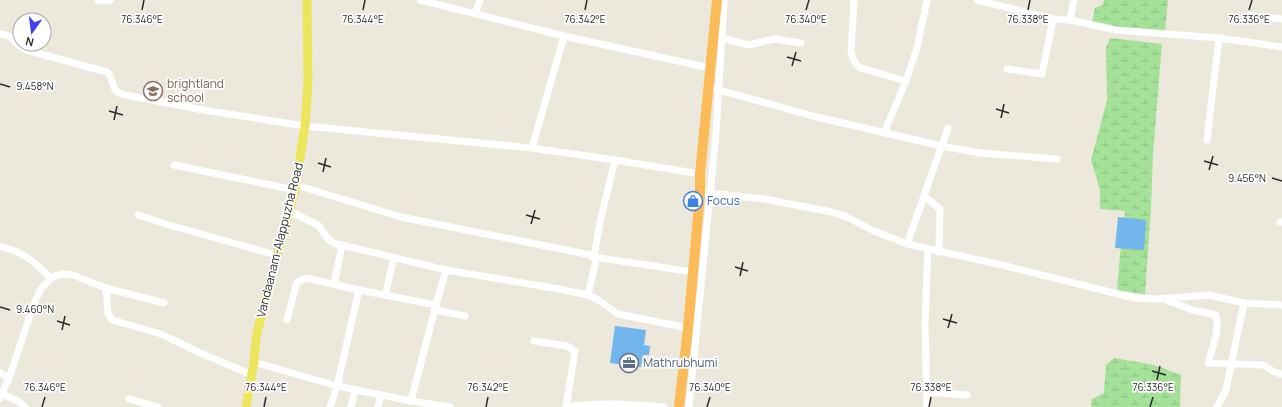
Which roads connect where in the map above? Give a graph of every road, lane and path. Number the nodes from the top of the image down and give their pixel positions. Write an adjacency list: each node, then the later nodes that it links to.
1 (98, 0): 2 (street)
2 (110, 0)
3 (307, 0): 27 (main road, Vandaanam-Alappuzha Road)
4 (420, 0): 12 (street)
5 (480, 0): 12 (street)
6 (717, 0): 19 (highway)
7 (724, 0): 19 (street)
8 (854, 0): 25 (street)
9 (927, 0): 25 (street)
10 (977, 0): 14 (street)
11 (1074, 0): 16 (street)
12 (475, 14): 18 (street)
13 (1249, 15): 15 (street)
14 (1053, 19): 16 (street); 24 (street)
15 (1282, 19)
16 (1070, 20): 20 (street)
17 (0, 34): 27 (street)
18 (564, 36): 23 (street); 32 (street)
19 (718, 37): 21 (street); 23 (highway); 26 (street)
20 (1219, 38): 22 (street); 30 (street)
21 (801, 43)
22 (1282, 46)
23 (710, 68): 26 (highway)
24 (1007, 69)
25 (906, 81): 29 (street)
26 (714, 89): 29 (street); 36 (highway); 38 (street)
27 (305, 126): 32 (street); 37 (main road, Vandaanam-Alappuzha Road)
28 (948, 128): 31 (street)
29 (884, 133): 31 (street)
30 (1207, 140)
31 (941, 146): 33 (street); 39 (street)
32 (532, 148): 34 (street)
33 (1057, 159)
34 (615, 160): 36 (street); 48 (street)
35 (174, 165): 37 (street)
36 (700, 174): 38 (highway)
37 (296, 188): 40 (main road, Vandaanam-Alappuzha Road); 48 (street)
38 (705, 194): 42 (street); 51 (highway); 92 (street)
39 (924, 196): 42 (street); 46 (street)
40 (289, 211): 43 (street); 47 (main road, Vandaanam-Alappuzha Road)
41 (138, 215): 47 (street)
42 (907, 244): 45 (street)
43 (342, 245): 49 (street); 53 (street)
44 (0, 246): 52 (street)
45 (928, 249): 46 (street); 75 (street)
46 (939, 252): 58 (street)
47 (276, 255): 67 (main road, Vandaanam-Alappuzha Road)
48 (594, 257): 51 (street); 57 (street)
49 (394, 258): 50 (street); 56 (street)
50 (446, 270): 57 (street); 62 (street)
51 (693, 272): 65 (highway)
52 (51, 278): 54 (street); 72 (street)
53 (334, 284): 55 (street); 64 (street)
54 (106, 288): 59 (street); 71 (street)
55 (359, 290): 56 (street); 73 (street)
56 (385, 295): 62 (street)
57 (588, 296): 65 (street)
58 (1162, 298): 60 (street); 68 (street)
59 (164, 303)
60 (1244, 303): 61 (street); 68 (street)
61 (1282, 305)
62 (436, 307): 63 (street); 80 (street)
63 (465, 316)
64 (287, 320)
65 (688, 328): 91 (highway)
66 (534, 341): 89 (street)
67 (254, 362): 71 (main road, Vandaanam-Alappuzha Road); 73 (street)
68 (1232, 363): 70 (street); 94 (street)
69 (0, 373): 72 (street)
70 (1282, 374)
71 (252, 375): 84 (main road, Vandaanam-Alappuzha Road)
72 (9, 378): 78 (street)
73 (337, 386): 74 (street); 85 (street)
74 (355, 390): 76 (street); 86 (street)
75 (927, 392): 77 (street); 93 (street)
76 (381, 395): 80 (street); 87 (street)
77 (967, 395)
78 (1, 396): 82 (street)
79 (129, 399): 83 (street)
80 (411, 401): 88 (street)
81 (610, 405): 89 (street); 90 (street)
82 (25, 407)
83 (158, 407)
84 (246, 407)
85 (330, 407)
86 (350, 407)
87 (378, 407)
88 (450, 407)
89 (566, 407)
90 (664, 407)
91 (679, 407)
92 (689, 407)
93 (927, 407)
94 (1217, 407)

